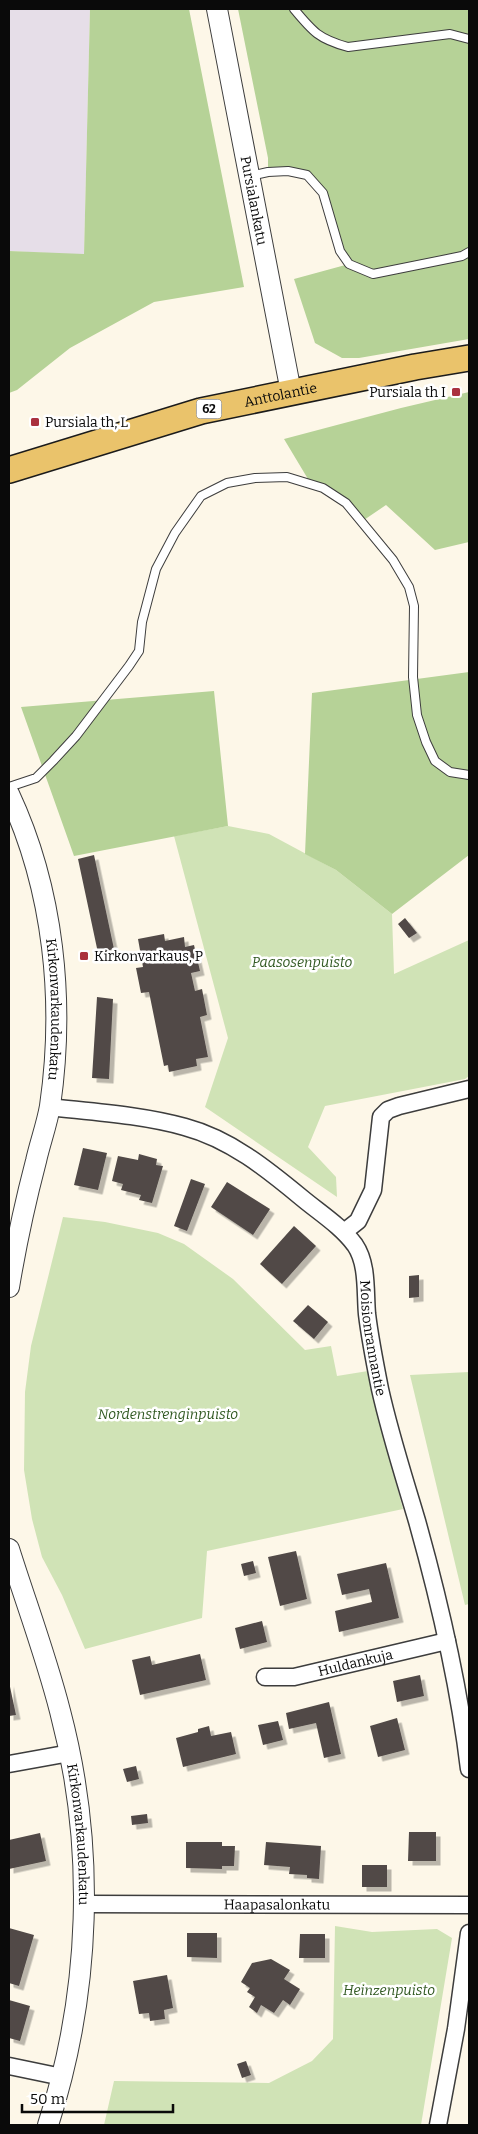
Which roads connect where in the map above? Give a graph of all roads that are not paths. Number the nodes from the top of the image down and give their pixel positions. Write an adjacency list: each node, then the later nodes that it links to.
1 (217, 9): 4 (street, Pursialankatu)
2 (294, 9): 3 (lane)
3 (469, 39)
4 (250, 176): 5 (lane); 7 (street, Pursialankatu)
5 (469, 252)
6 (469, 358): 7 (main road, Anttolantie / 62)
7 (291, 392): 8 (main road, Anttolantie / 62)
8 (9, 470)
9 (469, 775): 10 (lane)
10 (9, 787)
11 (9, 794): 13 (street, Kirkonvarkaudenkatu)
12 (469, 1089): 14 (street)
13 (49, 1107): 14 (street, Moisionrannantie); 15 (street, Kirkonvarkaudenkatu)
14 (344, 1232): 17 (street, Moisionrannantie)
15 (9, 1287)
16 (9, 1549): 19 (street, Kirkonvarkaudenkatu)
17 (448, 1641): 18 (street, Huldankuja); 21 (street, Moisionrannantie)
18 (265, 1677)
19 (70, 1753): 20 (street); 22 (street, Kirkonvarkaudenkatu)
20 (9, 1764)
21 (469, 1768)
22 (85, 1904): 23 (street, Haapasalonkatu); 26 (street, Kirkonvarkaudenkatu)
23 (469, 1905)
24 (469, 1933): 28 (street)
25 (9, 2066): 26 (street)
26 (62, 2077): 27 (street, Kirkonvarkaudenkatu)
27 (48, 2125)
28 (438, 2125)

